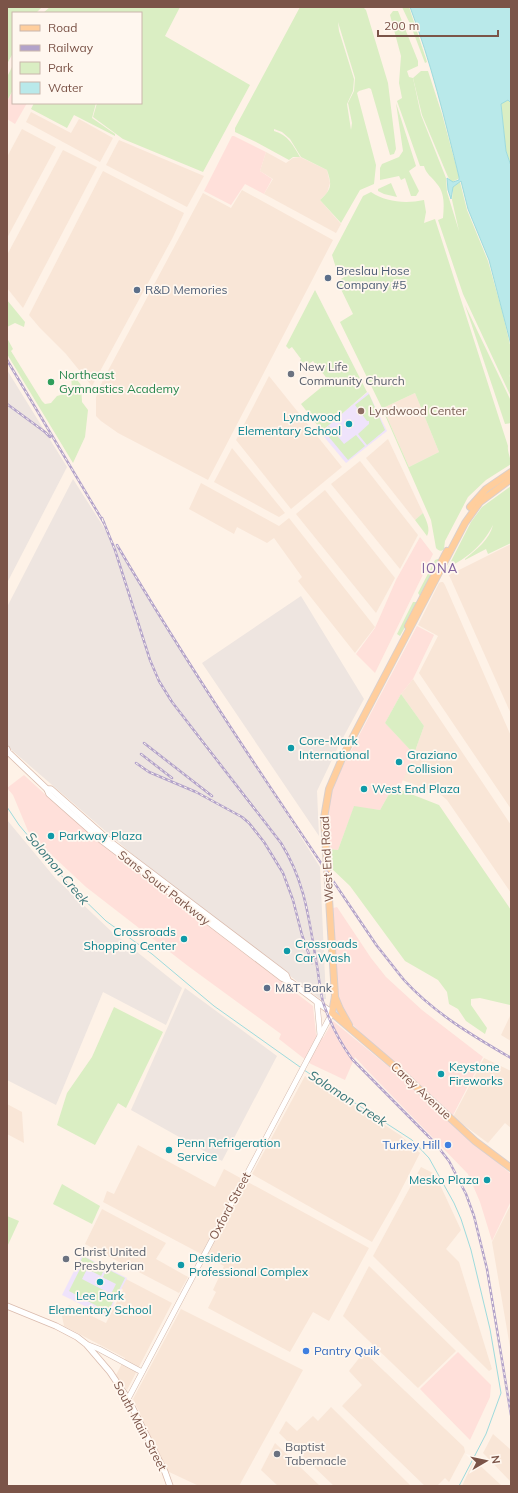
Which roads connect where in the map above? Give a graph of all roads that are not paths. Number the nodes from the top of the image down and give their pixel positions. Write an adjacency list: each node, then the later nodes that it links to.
1 (511, 472): 3 (main road, West End Road)
2 (511, 480): 3 (main road, West End Road)
3 (399, 650): 5 (main road, West End Road)
4 (7, 751): 6 (main road, Sans Souci Parkway)
5 (335, 996): 7 (main road, West End Road); 8 (main road)
6 (317, 1002): 7 (main road, Sans Souci Parkway); 9 (street)
7 (332, 1013): 8 (main road, Carey Avenue); 9 (street, Oxford Street)
8 (356, 1034): 10 (main road, Carey Avenue)
9 (320, 1035): 13 (street, Oxford Street)
10 (511, 1168)
11 (7, 1306): 12 (main road, South Main Street)
12 (86, 1344): 13 (street); 14 (main road, South Main Street)
13 (142, 1372): 14 (street, Oxford Street)
14 (128, 1399): 15 (main road, South Main Street)
15 (170, 1486)

